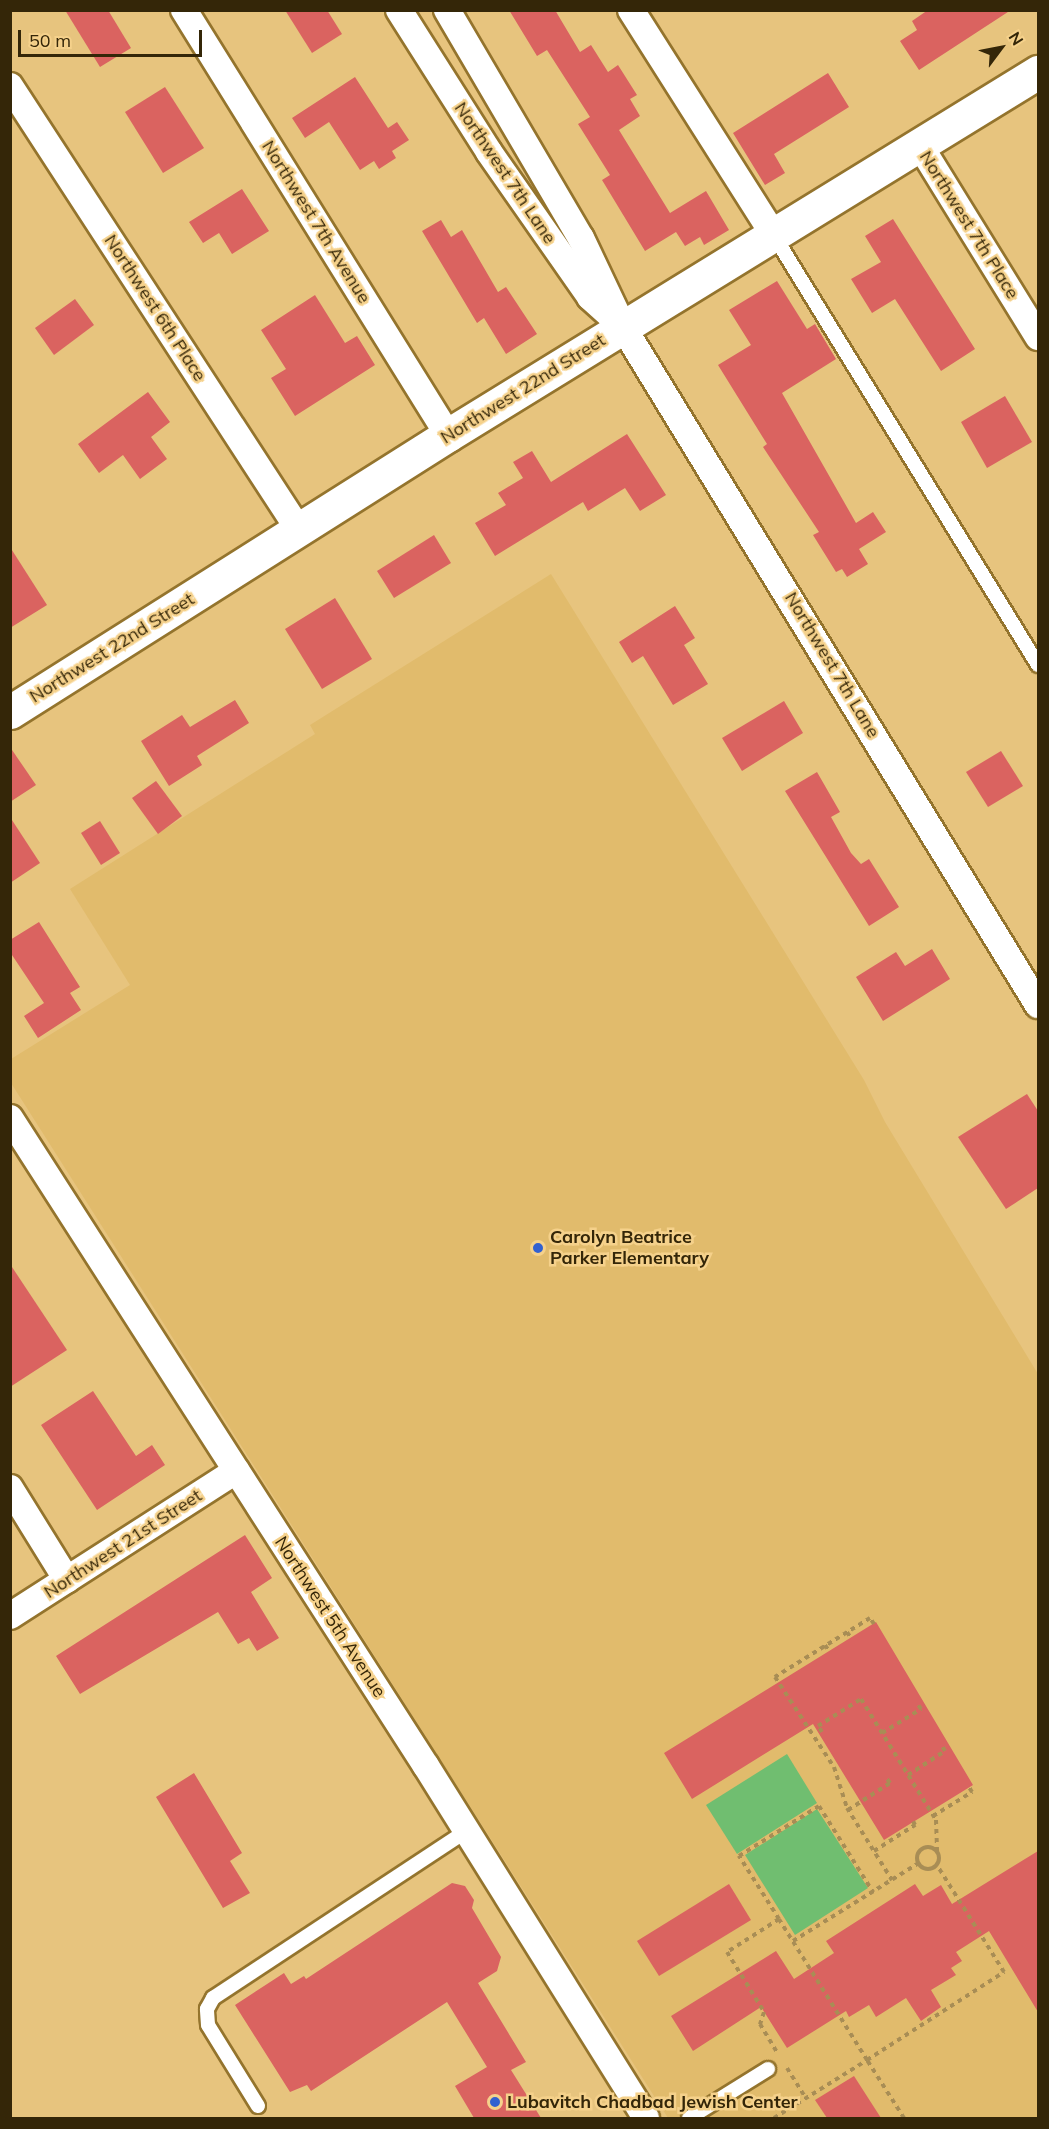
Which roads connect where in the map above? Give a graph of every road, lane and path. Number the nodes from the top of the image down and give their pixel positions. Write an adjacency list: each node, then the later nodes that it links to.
1 (184, 10): 11 (street, Northwest 7th Avenue)
2 (399, 10): 9 (street, Northwest 7th Lane)
3 (447, 10): 9 (street, Northwest 7th Lane)
4 (631, 10): 8 (street)
5 (1038, 72): 7 (street, Northwest 22nd Street)
6 (10, 86): 12 (street, Northwest 6th Place)
7 (919, 144): 8 (street, Northwest 22nd Street); 10 (street, Northwest 7th Place)
8 (773, 234): 9 (street, Northwest 22nd Street); 13 (lane)
9 (623, 327): 11 (street, Northwest 22nd Street); 15 (street, Northwest 7th Lane)
10 (1038, 337)
11 (448, 435): 12 (street, Northwest 22nd Street)
12 (299, 530): 14 (street, Northwest 22nd Street)
13 (1038, 665)
14 (10, 712)
15 (1036, 995)
16 (10, 1118): 17 (street, Northwest 5th Avenue)
17 (236, 1471): 19 (street, Northwest 21st Street); 38 (street, Northwest 5th Avenue)
18 (10, 1488): 19 (street)
19 (67, 1580): 20 (street, Northwest 21st Street)
20 (10, 1616)
21 (873, 1624): 22 (path)
22 (847, 1632): 23 (path); 24 (path)
23 (851, 1638)
24 (825, 1646): 25 (path); 26 (path)
25 (829, 1651)
26 (801, 1661): 27 (path); 35 (path)
27 (804, 1666)
28 (917, 1703): 30 (path)
29 (822, 1732): 30 (path)
30 (882, 1733): 32 (path)
31 (942, 1746): 32 (path)
32 (908, 1775): 36 (path)
33 (888, 1779): 35 (path)
34 (969, 1787): 36 (path)
35 (848, 1810): 39 (path)
36 (933, 1816): 40 (path)
37 (913, 1821): 39 (path)
38 (466, 1831): 50 (lane); 51 (street, Northwest 5th Avenue)
39 (874, 1851): 43 (path)
40 (937, 1852): 41 (path); 42 (path)
41 (919, 1863): 42 (path); 43 (path)
42 (937, 1865): 47 (path)
43 (892, 1880): 44 (path)
44 (873, 1892): 45 (path); 46 (path)
45 (779, 1919): 46 (path); 49 (path)
46 (793, 1941): 47 (path)
47 (867, 2060): 49 (path); 54 (path)
48 (768, 2069): 52 (lane)
49 (806, 2098): 53 (path)
50 (258, 2106)
51 (646, 2118)
52 (689, 2118)
53 (774, 2118)
54 (904, 2118)

